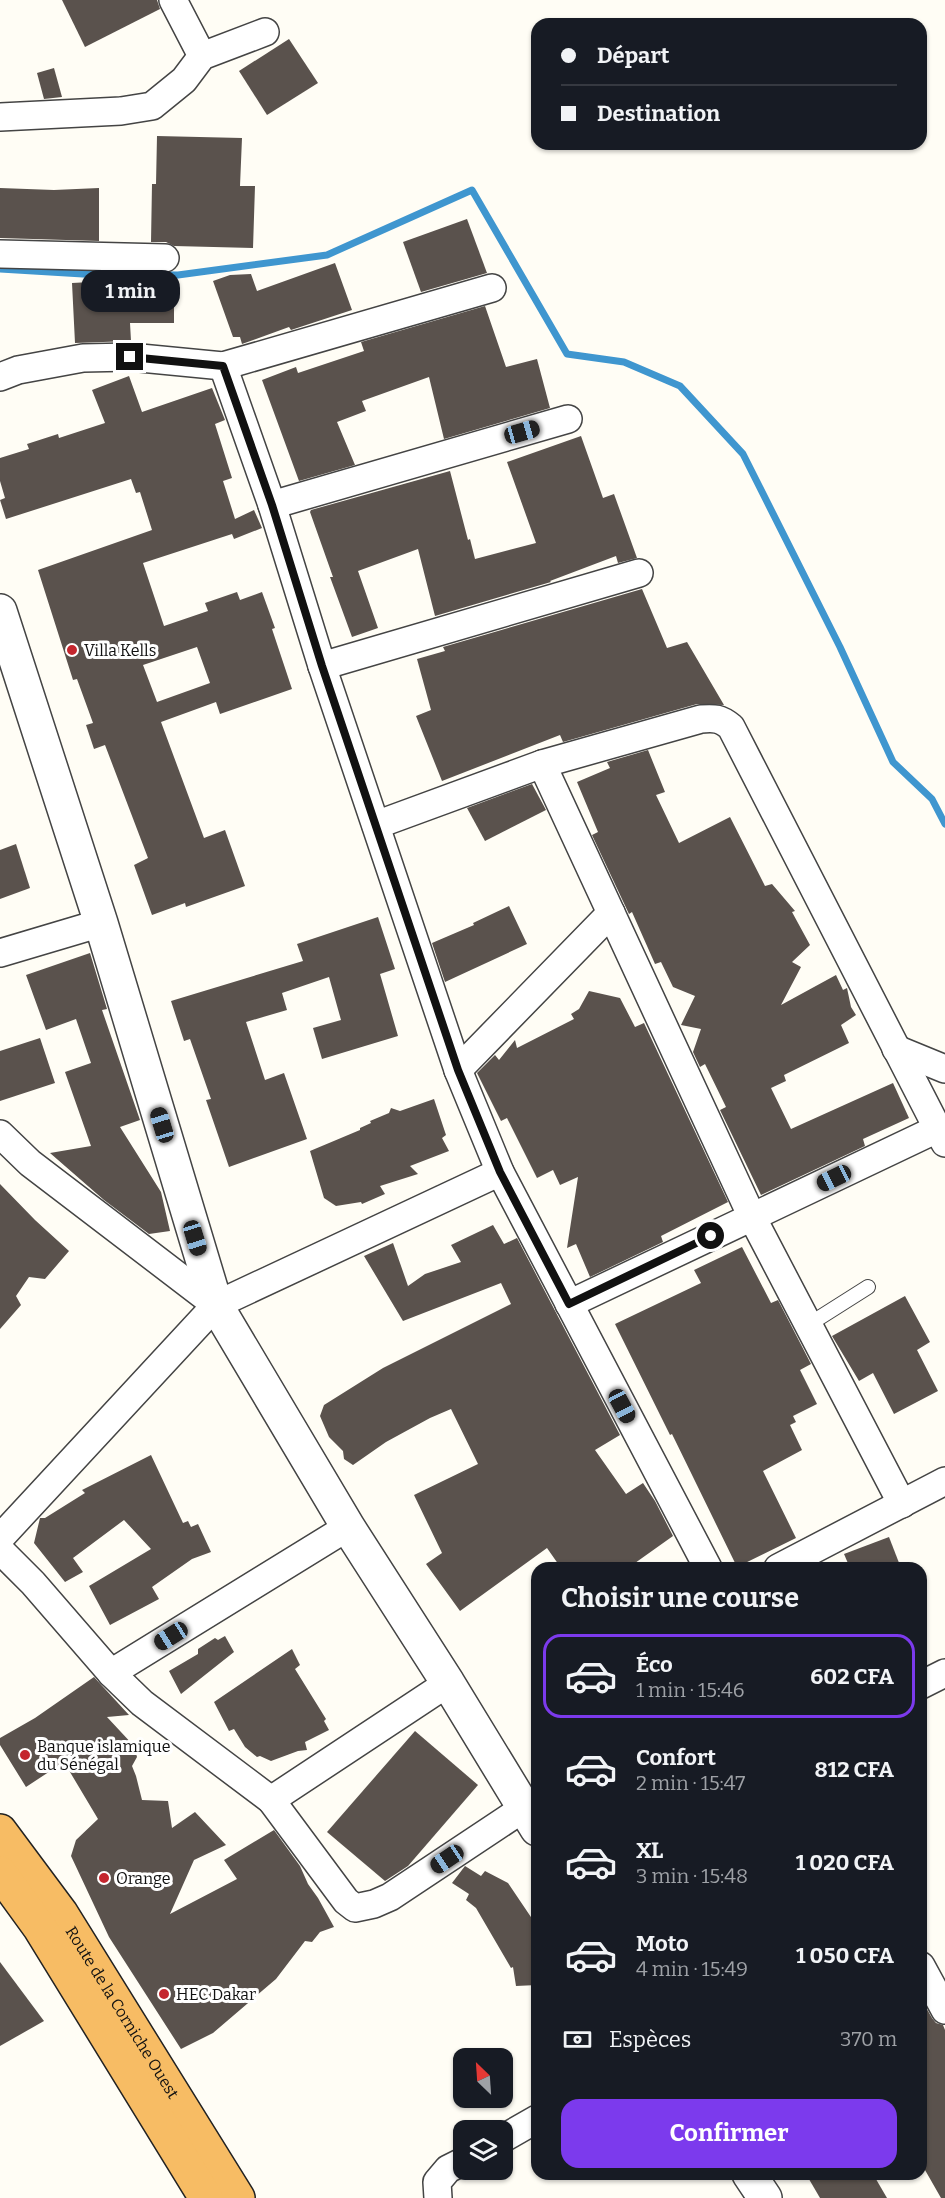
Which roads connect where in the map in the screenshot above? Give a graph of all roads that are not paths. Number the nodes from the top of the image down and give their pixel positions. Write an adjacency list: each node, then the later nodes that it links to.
1 (173, 0): 3 (street)
2 (265, 32): 3 (street)
3 (202, 56): 4 (street)
4 (0, 117)
5 (0, 254): 6 (street)
6 (165, 258)
7 (492, 288): 8 (street)
8 (223, 366): 9 (street); 11 (street)
9 (0, 377)
10 (568, 419): 11 (street)
11 (272, 505): 14 (street)
12 (639, 573): 14 (street)
13 (0, 611): 18 (street)
14 (322, 666): 16 (street)
15 (542, 764): 16 (street); 17 (street); 20 (street)
16 (376, 825): 22 (street)
17 (611, 914): 22 (street); 26 (street)
18 (101, 923): 19 (street); 29 (street)
19 (0, 953)
20 (896, 1049): 21 (street); 24 (street)
21 (945, 1069)
22 (458, 1070): 25 (street)
23 (0, 1134): 29 (street)
24 (941, 1136): 26 (street)
25 (500, 1172): 28 (street); 29 (street)
26 (752, 1217): 28 (street); 30 (street)
27 (868, 1287): 30 (lane)
28 (569, 1304): 36 (street)
29 (216, 1305): 33 (street); 34 (street)
30 (808, 1325): 32 (street)
31 (945, 1480): 32 (street)
32 (903, 1504): 37 (street)
33 (348, 1527): 39 (street); 41 (street)
34 (0, 1538)
35 (0, 1550): 39 (street)
36 (705, 1562)
37 (790, 1562)
38 (945, 1672): 40 (street)
39 (111, 1673): 42 (street)
40 (927, 1682)
41 (448, 1683): 42 (street); 43 (street)
42 (271, 1800): 43 (street)
43 (530, 1818)
44 (0, 1831): 53 (highway, Route de la Corniche Ouest)
45 (4, 1887): 52 (highway, Route de la Corniche Ouest)
46 (927, 1977): 47 (street)
47 (945, 2010)
48 (531, 2122): 49 (street)
49 (513, 2133)
50 (453, 2166): 54 (street)
51 (753, 2180): 55 (street)
52 (206, 2198)
53 (238, 2198)
54 (438, 2198)
55 (765, 2198)

